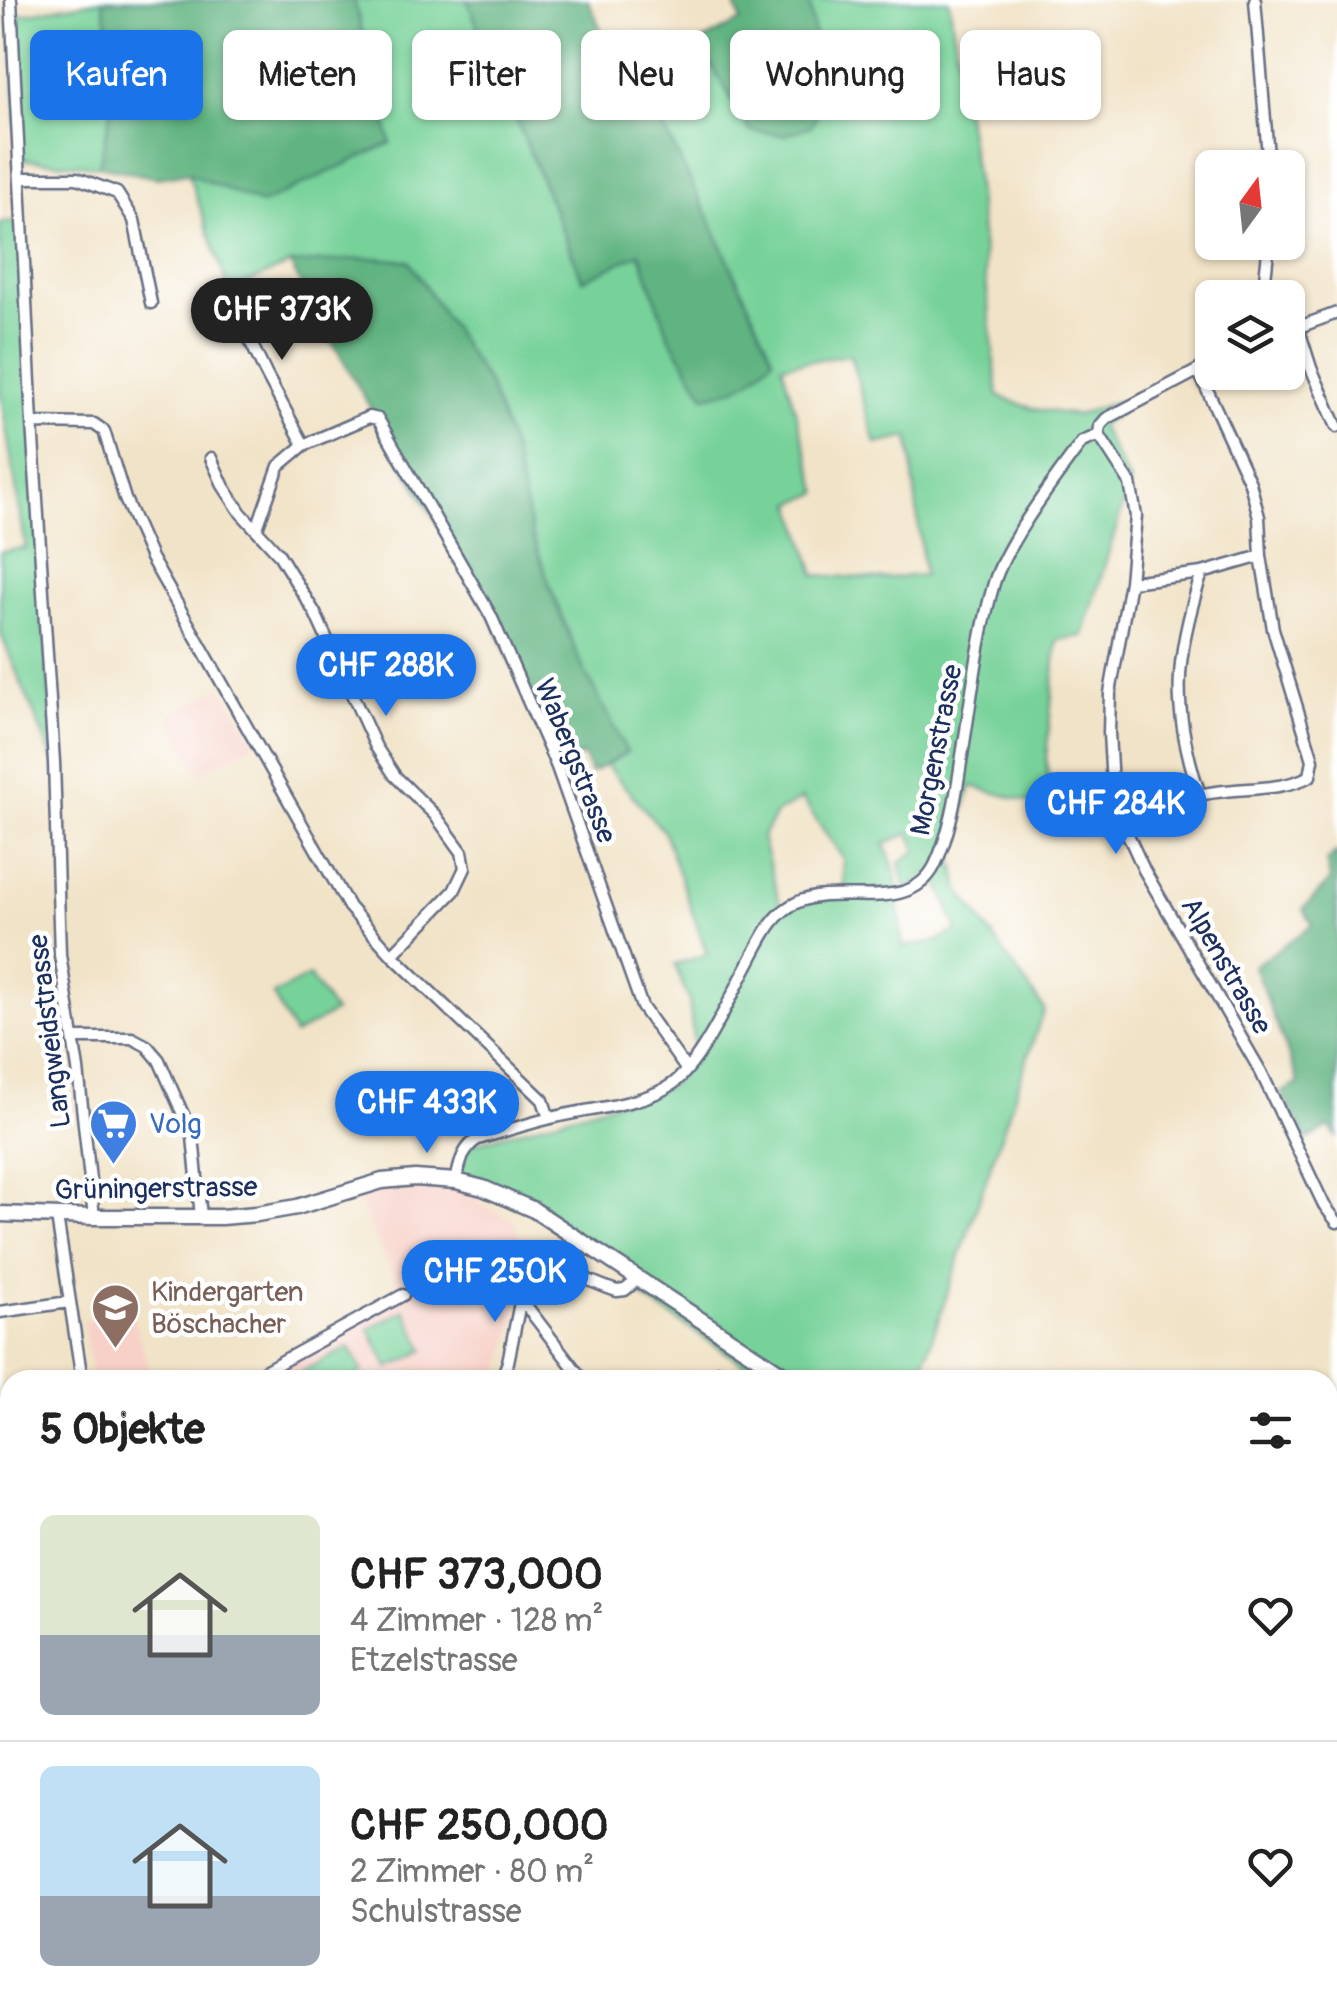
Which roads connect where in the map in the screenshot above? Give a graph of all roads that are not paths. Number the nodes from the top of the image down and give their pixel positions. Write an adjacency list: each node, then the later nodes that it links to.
1 (11, 0): 4 (street, Langweidstrasse)
2 (1254, 0): 3 (street)
3 (1267, 150)
4 (20, 178): 6 (street); 12 (street, Langweidstrasse)
5 (229, 297): 15 (street)
6 (151, 303)
7 (1337, 313): 8 (street)
8 (1305, 325)
9 (1305, 355): 13 (street)
10 (1195, 372): 14 (street, Morgenstrasse)
11 (1207, 390): 18 (street)
12 (32, 423): 21 (street); 22 (street, Langweidstrasse)
13 (1337, 427)
14 (1099, 435): 20 (street, Alpenstrasse); 23 (street, Morgenstrasse)
15 (304, 445): 17 (street, Wabergstrasse); 23 (street, Wabergstrasse)
16 (211, 458): 17 (street)
17 (257, 528): 21 (street)
18 (1261, 556): 19 (street); 19 (street)
19 (1202, 573): 20 (street)
20 (1130, 582): 30 (street, Alpenstrasse)
21 (392, 955): 24 (street)
22 (74, 1038): 28 (street, Langweidstrasse); 29 (street)
23 (686, 1069): 24 (street, Morgenstrasse)
24 (549, 1118): 25 (street, Morgenstrasse)
25 (456, 1181): 29 (main road, Grüningerstrasse); 31 (main road, Grüningerstrasse)
26 (0, 1214): 27 (main road, Grüningerstrasse)
27 (57, 1217): 28 (main road, Grüningerstrasse); 34 (street)
28 (94, 1217): 29 (main road, Grüningerstrasse)
29 (201, 1218)
30 (1337, 1222)
31 (638, 1279): 33 (street); 40 (main road, Grüningerstrasse)
32 (403, 1295): 37 (street)
33 (520, 1299): 38 (street); 39 (street)
34 (69, 1302): 35 (street); 36 (street)
35 (0, 1312)
36 (80, 1370)
37 (266, 1370)
38 (504, 1370)
39 (576, 1370)
40 (777, 1370)

